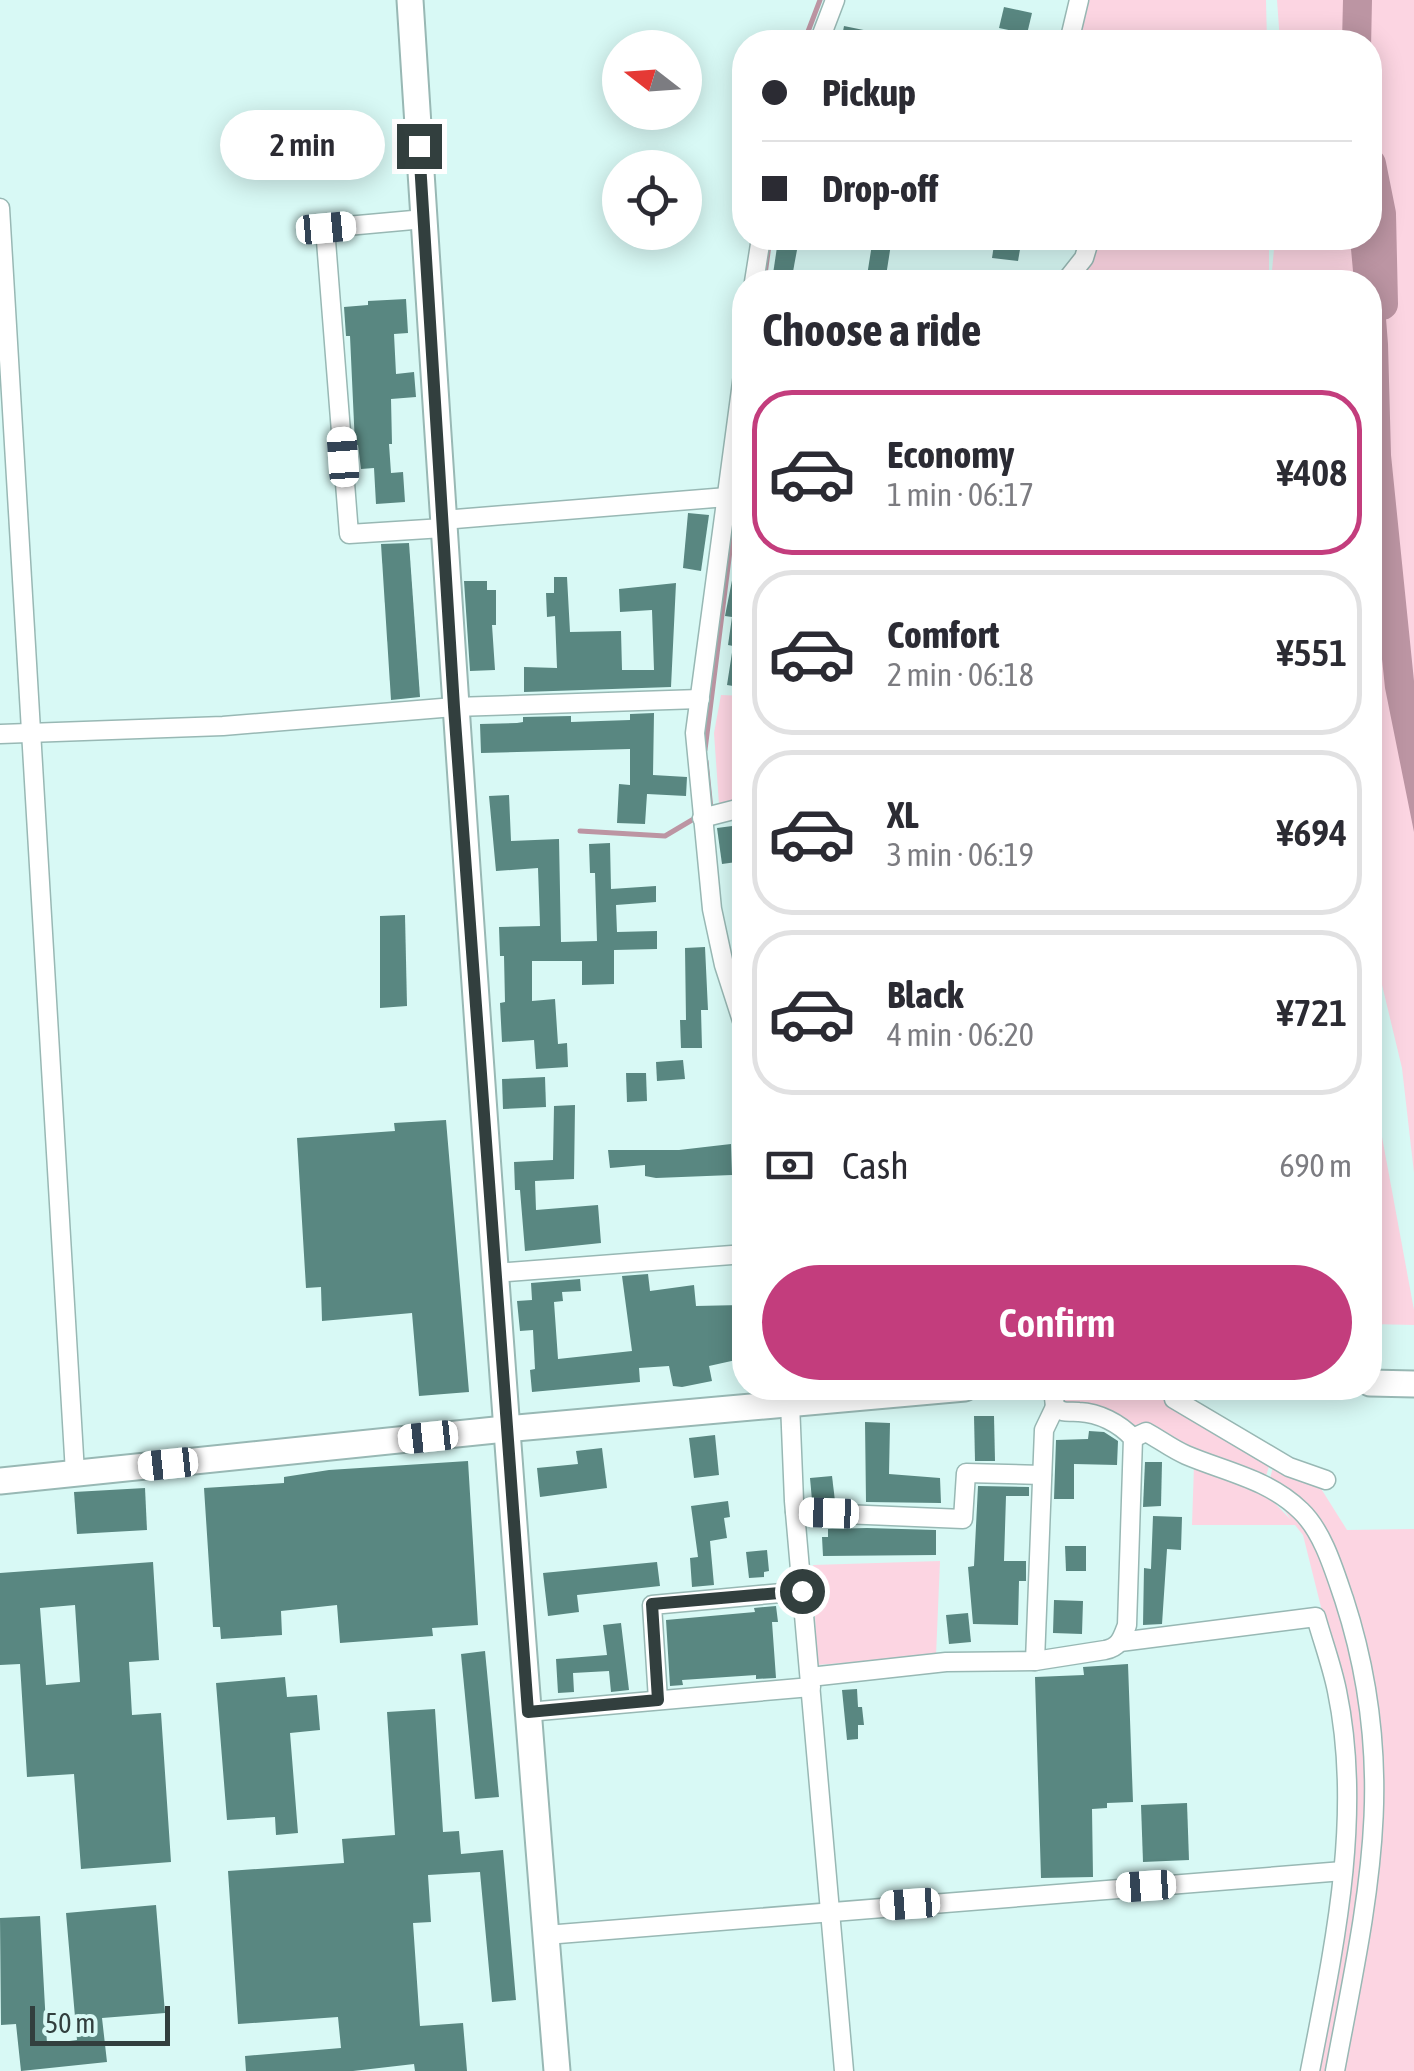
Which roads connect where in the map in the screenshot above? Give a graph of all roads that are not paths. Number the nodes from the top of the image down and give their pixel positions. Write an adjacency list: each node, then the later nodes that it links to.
1 (410, 0): 7 (street)
2 (835, 0): 4 (street)
3 (1079, 0): 5 (street)
4 (824, 30)
5 (1072, 30)
6 (0, 208): 13 (street)
7 (424, 219): 10 (street); 10 (street)
8 (732, 459): 9 (street)
9 (727, 497): 10 (street); 11 (street)
10 (443, 524): 12 (street)
11 (700, 699): 12 (street); 16 (street)
12 (454, 707): 13 (street); 19 (street)
13 (32, 732): 14 (street); 30 (street)
14 (0, 734)
15 (732, 810): 16 (street)
16 (702, 818): 17 (street)
17 (732, 990)
18 (732, 1255): 19 (street)
19 (494, 1273): 27 (street)
20 (1382, 1383): 21 (street)
21 (1414, 1384)
22 (767, 1400): 27 (street)
23 (794, 1400): 35 (street)
24 (1053, 1400): 31 (street)
25 (1056, 1400): 28 (street)
26 (1176, 1400): 29 (street)
27 (505, 1429): 30 (street); 41 (street)
28 (1133, 1438): 34 (street); 37 (street)
29 (1278, 1460): 33 (street); 34 (street)
30 (75, 1473): 32 (street)
31 (1042, 1475): 35 (street); 38 (street)
32 (0, 1480)
33 (1326, 1480)
34 (1264, 1483): 48 (street)
35 (796, 1512): 36 (street)
36 (802, 1591): 39 (street); 40 (street)
37 (1120, 1642): 38 (street); 42 (street)
38 (1034, 1661): 39 (street)
39 (810, 1682): 40 (street); 43 (street)
40 (658, 1700): 41 (street)
41 (528, 1712): 44 (street)
42 (1343, 1871): 43 (street); 47 (street)
43 (832, 1910): 44 (street); 46 (street)
44 (546, 1935): 45 (street)
45 (558, 2071)
46 (844, 2071)
47 (1310, 2071)
48 (1336, 2071)

